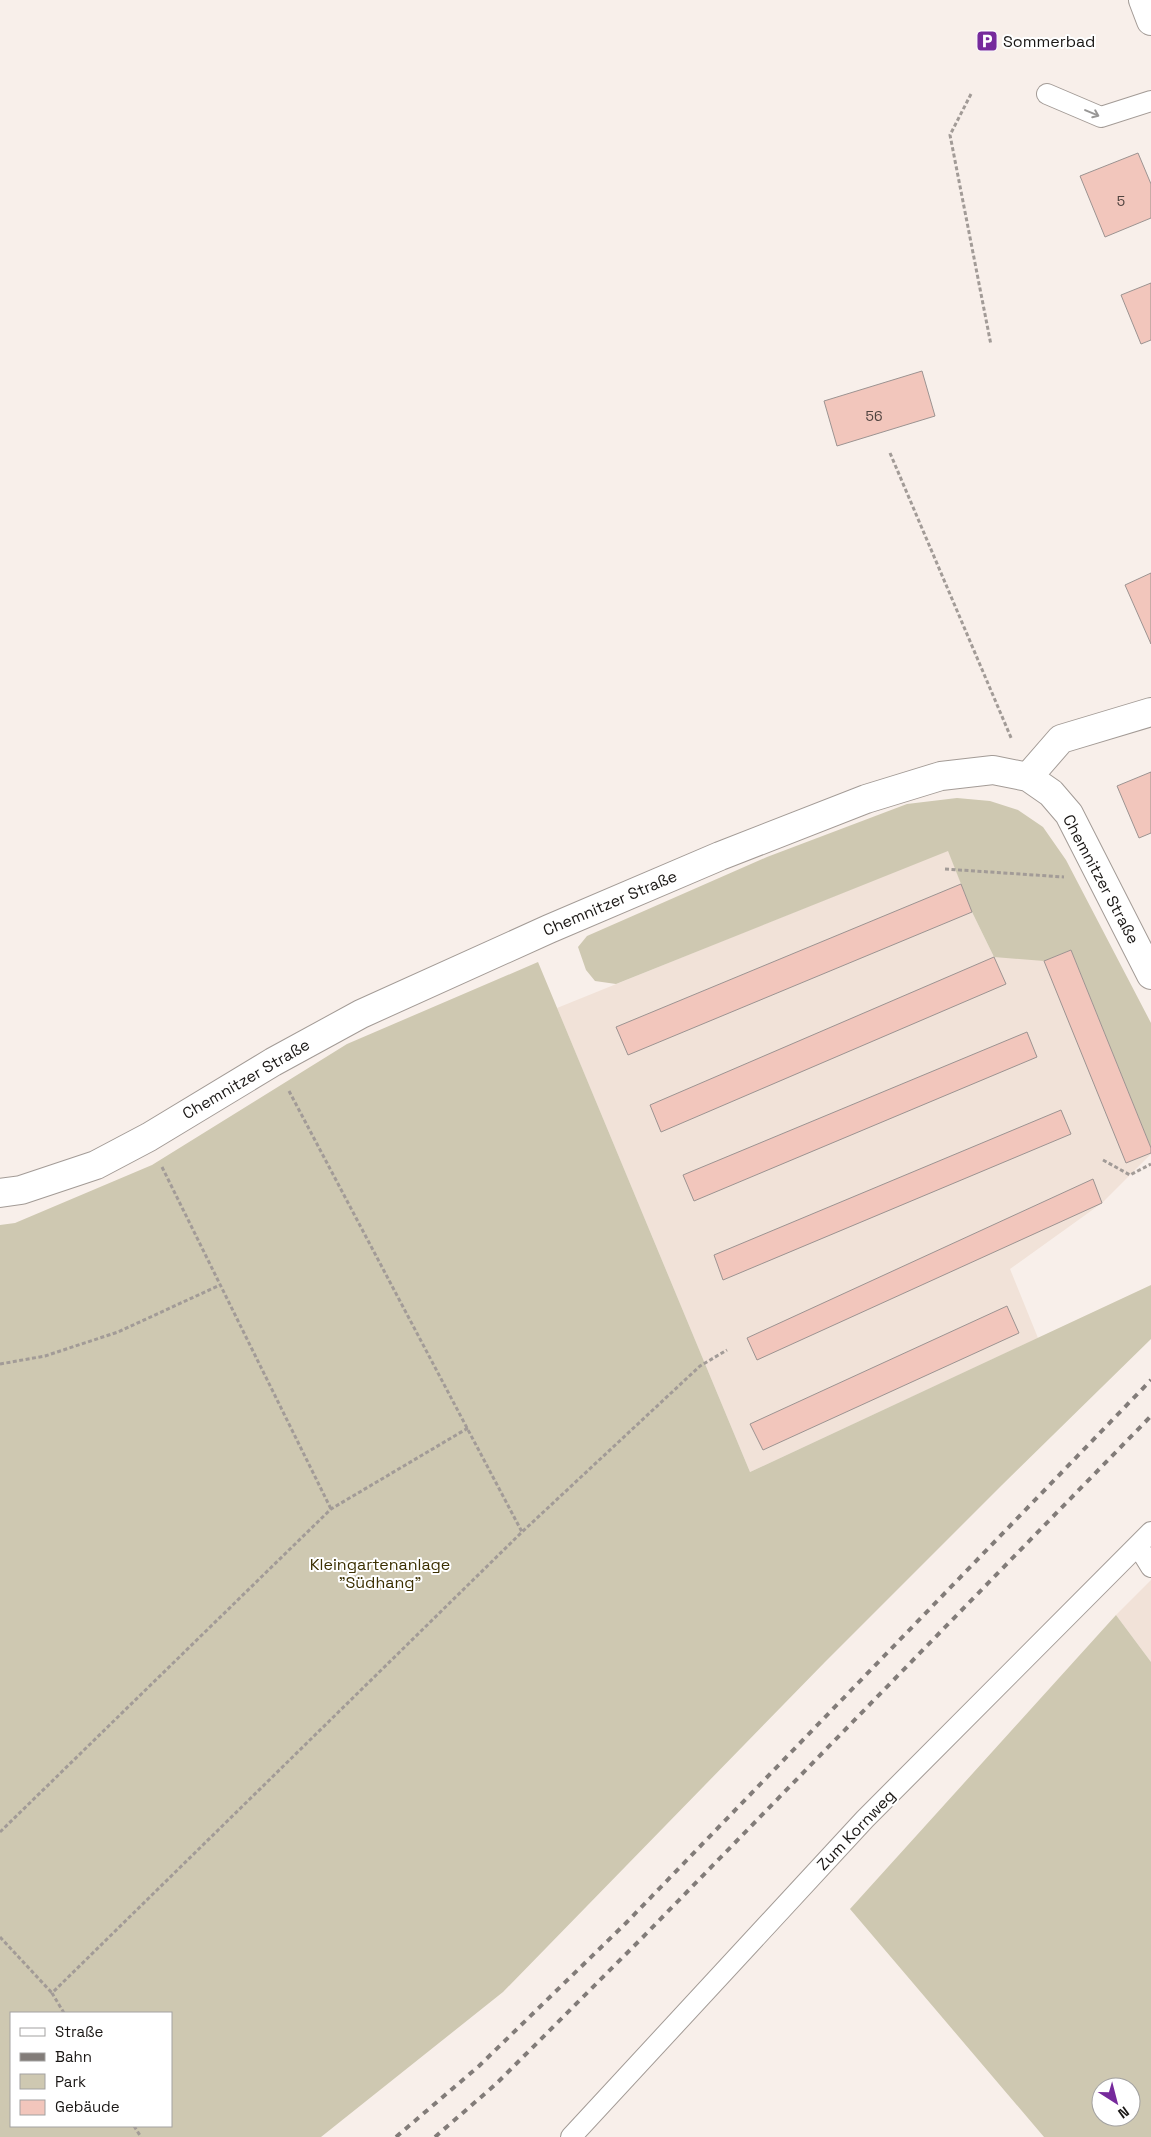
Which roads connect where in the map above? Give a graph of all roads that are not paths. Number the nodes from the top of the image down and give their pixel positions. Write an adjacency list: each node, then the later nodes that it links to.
1 (1143, 0): 2 (street)
2 (1151, 21)
3 (1047, 94): 4 (lane, one-way to 4)
4 (1151, 101)
5 (1151, 712): 6 (street)
6 (1028, 777): 7 (street, Chemnitzer Straße); 8 (street, Chemnitzer Straße)
7 (1151, 975)
8 (0, 1193)
9 (1144, 1539): 10 (lane); 11 (lane, Zum Kornweg)
10 (1151, 1567)
11 (571, 2137)

